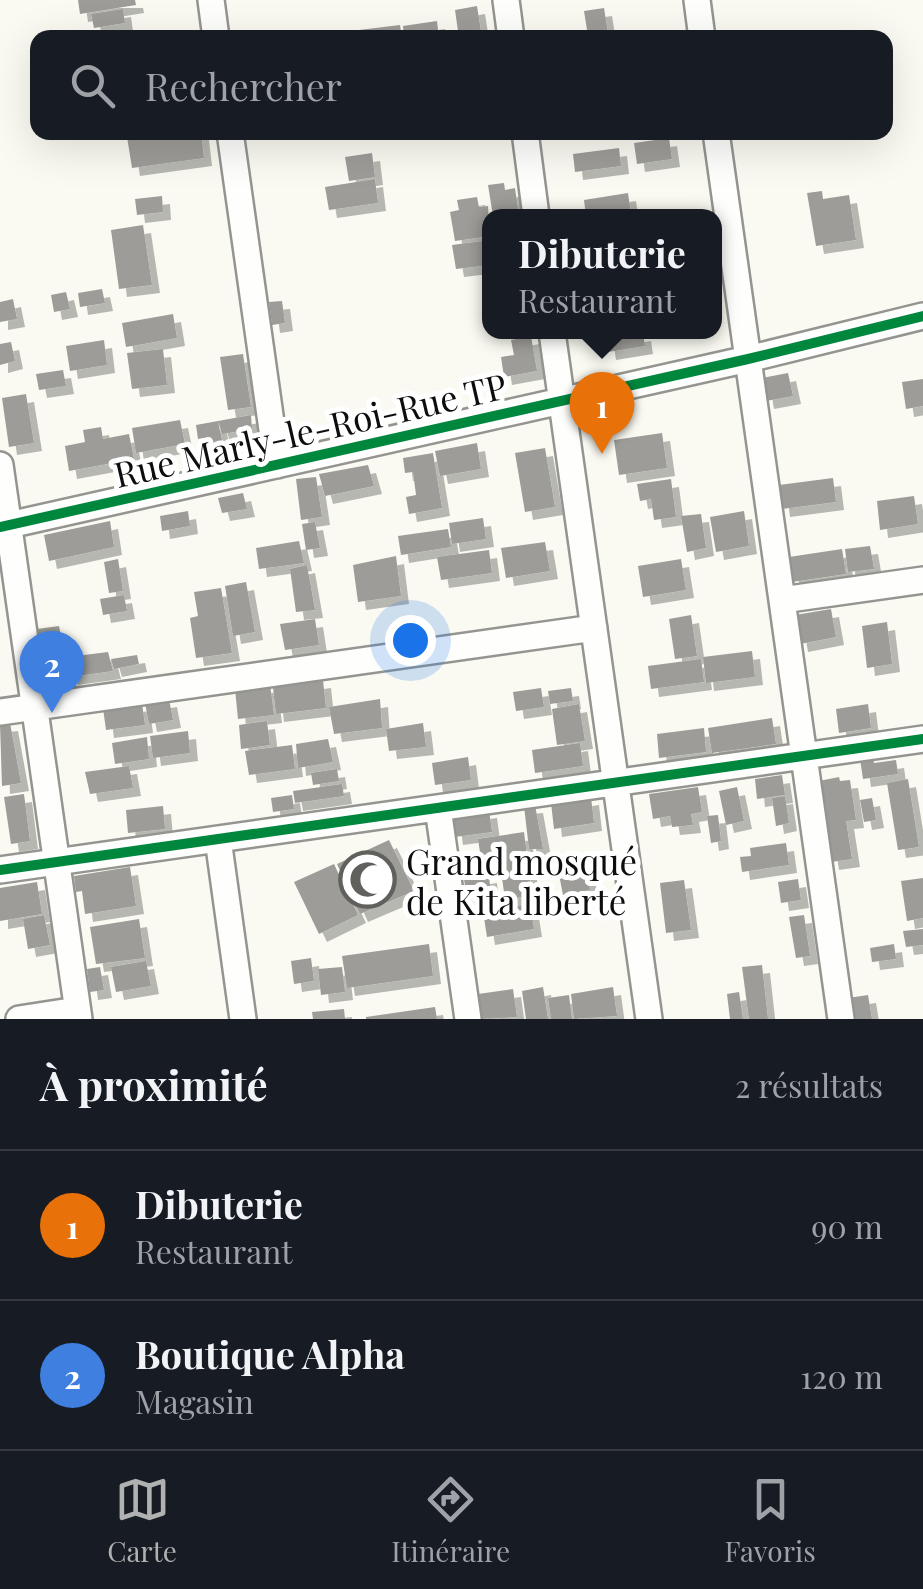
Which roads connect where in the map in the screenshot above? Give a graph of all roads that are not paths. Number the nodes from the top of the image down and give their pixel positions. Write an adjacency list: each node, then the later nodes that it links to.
1 (210, 0): 4 (street)
2 (506, 0): 5 (street)
3 (697, 0): 6 (street)
4 (215, 30)
5 (510, 30)
6 (701, 30)
7 (231, 140): 16 (street)
8 (526, 140): 10 (street)
9 (717, 140): 13 (street)
10 (535, 209)
11 (923, 316): 13 (street, Rue Marly-le-Roi-Rue TP)
12 (553, 339): 14 (street)
13 (748, 359): 14 (street, Rue Marly-le-Roi-Rue TP); 19 (street)
14 (562, 401): 16 (street, Rue Marly-le-Roi-Rue TP); 20 (street)
15 (0, 465): 17 (street)
16 (277, 465): 17 (street, Rue Marly-le-Roi-Rue TP)
17 (4, 526): 21 (street)
18 (923, 580): 19 (street)
19 (782, 600): 24 (street)
20 (594, 628): 21 (street); 25 (street)
21 (34, 707): 22 (street); 28 (street)
22 (0, 712)
23 (923, 739): 24 (street)
24 (804, 756): 25 (street); 35 (street)
25 (616, 782): 26 (street); 34 (street)
26 (438, 808): 27 (street); 33 (street)
27 (218, 839): 28 (street); 32 (street)
28 (56, 862): 29 (street); 30 (street)
29 (0, 870)
30 (78, 1014): 31 (street)
31 (18, 1019)
32 (244, 1019)
33 (468, 1019)
34 (649, 1019)
35 (841, 1019)

